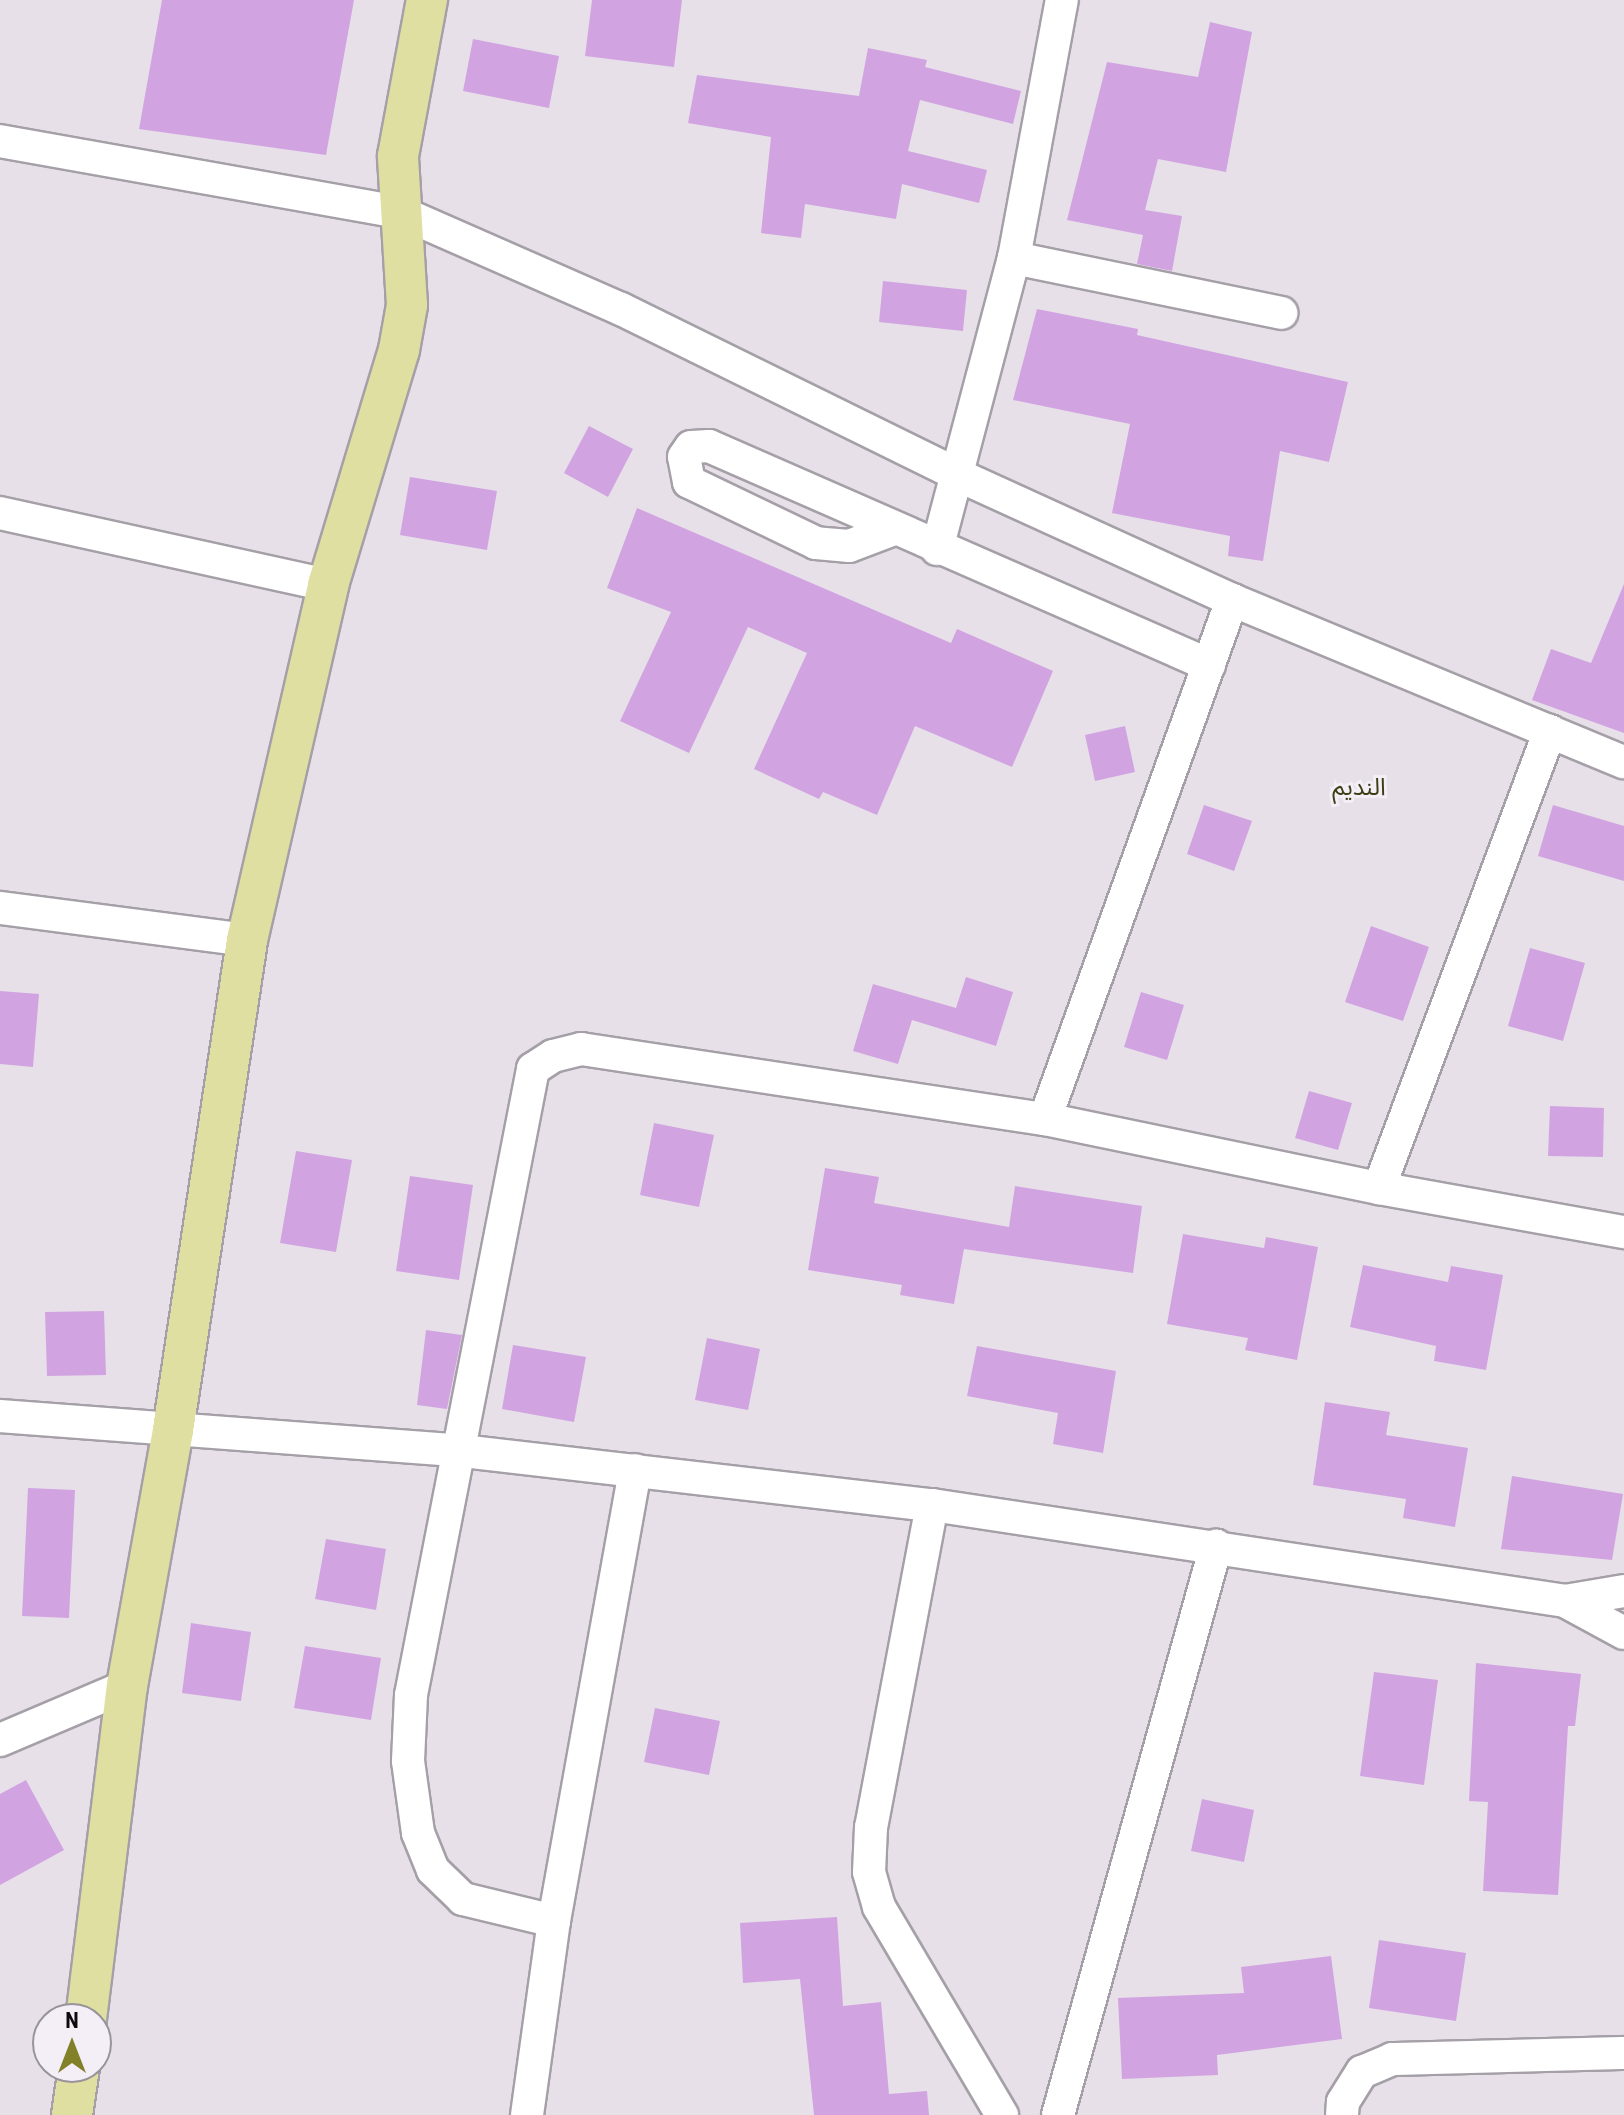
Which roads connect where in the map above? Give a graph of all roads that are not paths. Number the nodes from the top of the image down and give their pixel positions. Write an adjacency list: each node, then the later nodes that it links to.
1 (427, 0): 4 (main road)
2 (1062, 0): 5 (street)
3 (0, 141): 4 (street)
4 (400, 212): 7 (street); 11 (main road)
5 (1014, 258): 6 (street); 7 (street)
6 (1281, 313)
7 (960, 476): 10 (street); 12 (street)
8 (0, 513): 11 (street)
9 (894, 529): 9 (street); 10 (street)
10 (937, 549): 13 (street)
11 (328, 585): 17 (main road)
12 (1232, 600): 13 (street); 14 (street)
13 (1209, 665): 18 (street)
14 (1550, 731): 15 (street); 19 (street)
15 (1624, 762)
16 (0, 908): 17 (street)
17 (247, 940): 22 (main road)
18 (1045, 1119): 19 (street); 23 (street)
19 (1379, 1188): 20 (street)
20 (1624, 1232)
21 (0, 1416): 22 (street)
22 (173, 1430): 23 (street); 30 (main road)
23 (462, 1451): 24 (street); 32 (street)
24 (635, 1470): 25 (street); 32 (street)
25 (932, 1505): 26 (street); 38 (street)
26 (1216, 1546): 28 (street); 39 (street)
27 (1624, 1591): 28 (street)
28 (1565, 1601): 29 (street)
29 (1624, 1633)
30 (127, 1686): 31 (street); 33 (main road)
31 (0, 1740)
32 (554, 1921): 37 (street)
33 (88, 2003)
34 (1624, 2053): 40 (street)
35 (77, 2083): 36 (main road)
36 (72, 2115)
37 (527, 2115)
38 (1002, 2115)
39 (1058, 2115)
40 (1342, 2115)

